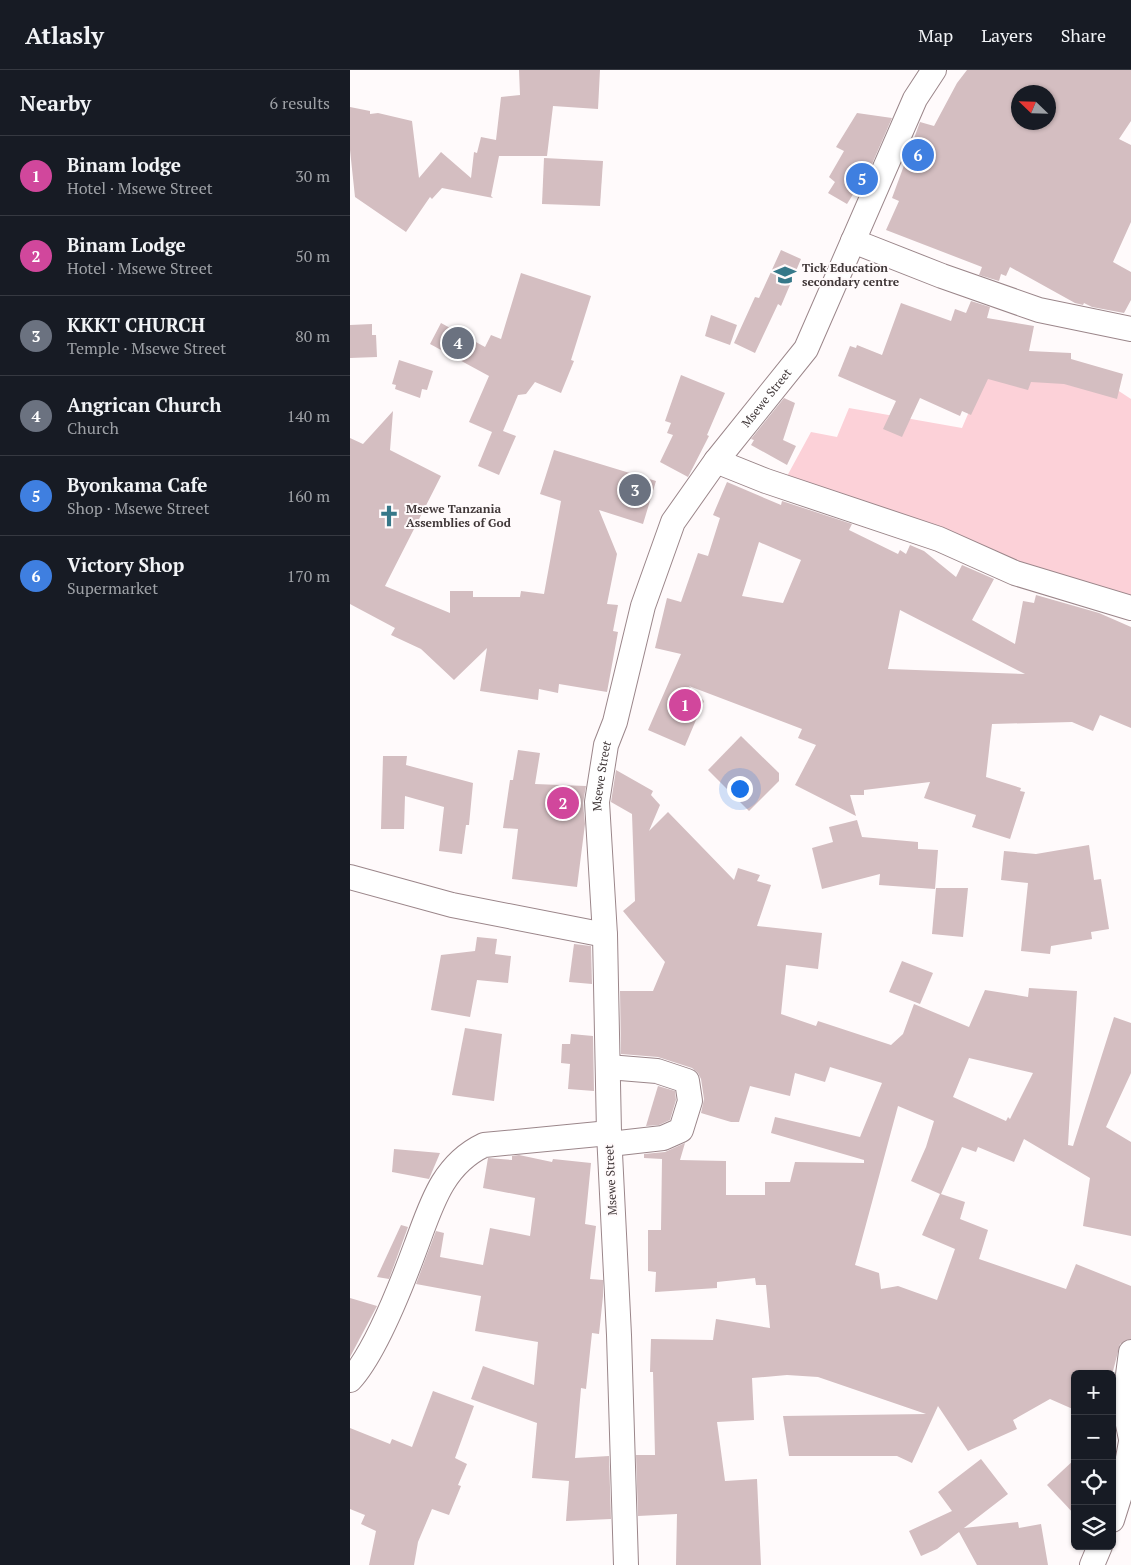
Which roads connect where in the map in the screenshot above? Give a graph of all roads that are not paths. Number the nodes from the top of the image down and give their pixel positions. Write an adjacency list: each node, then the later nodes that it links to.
1 (934, 70): 2 (street, Msewe Street)
2 (853, 241): 3 (street); 4 (street, Msewe Street)
3 (1131, 329)
4 (716, 461): 5 (street); 7 (street, Msewe Street)
5 (1131, 608)
6 (350, 877): 7 (street)
7 (605, 935): 8 (street, Msewe Street)
8 (608, 1067): 9 (street, Msewe Street); 9 (street)
9 (610, 1139): 11 (street); 15 (street, Msewe Street)
10 (1131, 1352): 12 (street)
11 (350, 1380)
12 (1131, 1441): 13 (street)
13 (1116, 1508)
14 (1098, 1550): 16 (street)
15 (626, 1565)
16 (1092, 1565)

